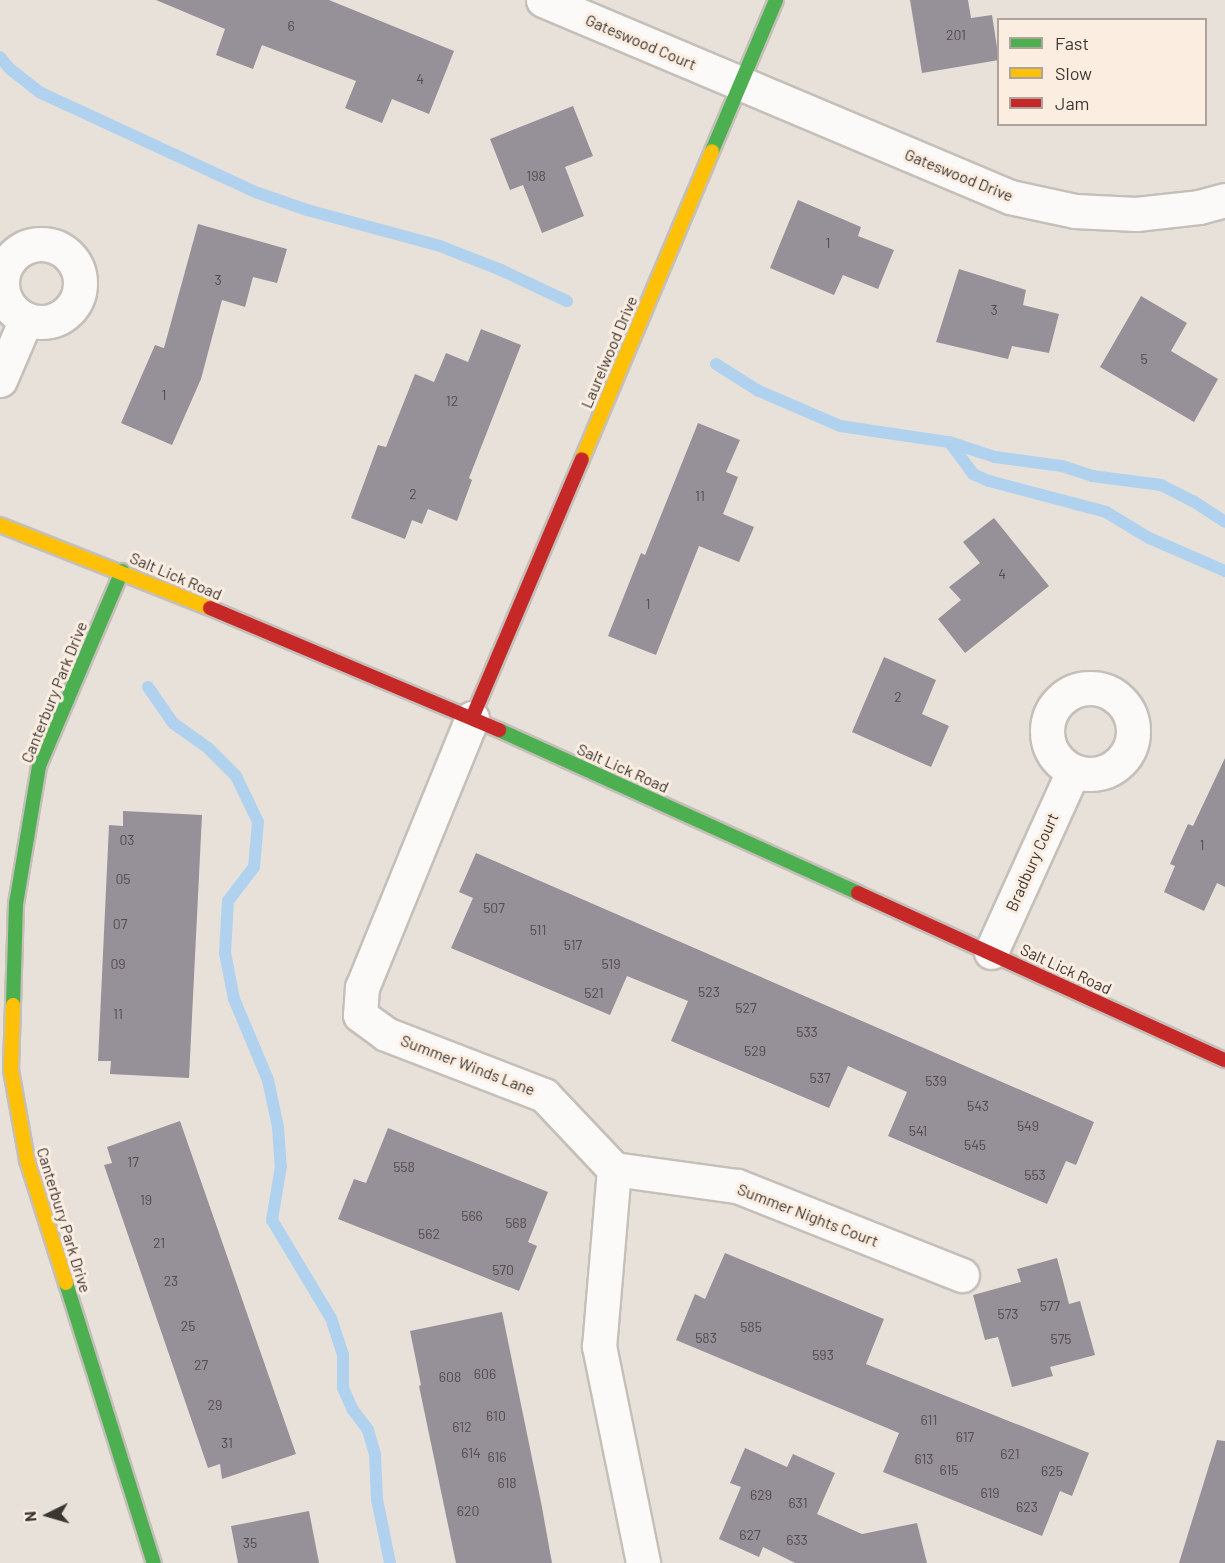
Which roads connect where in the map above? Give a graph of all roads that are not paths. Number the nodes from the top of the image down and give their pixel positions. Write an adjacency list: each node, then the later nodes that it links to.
1 (543, 0): 3 (street, Gateswood Court)
2 (776, 0): 3 (street, Laurelwood Drive)
3 (740, 85): 4 (street, Gateswood Drive); 9 (street, Laurelwood Drive)
4 (1225, 201)
5 (26, 319): 6 (street)
6 (0, 381)
7 (0, 525): 8 (street, Salt Lick Road)
8 (122, 571): 9 (street, Salt Lick Road); 15 (street, Canterbury Park Drive)
9 (472, 718): 11 (street, Salt Lick Road); 13 (street, Summer Winds Lane)
10 (1073, 771): 11 (street, Bradbury Court)
11 (991, 952): 12 (street, Salt Lick Road)
12 (1225, 1060)
13 (614, 1169): 14 (street, Summer Nights Court); 16 (street)
14 (962, 1275)
15 (154, 1563)
16 (643, 1563)

